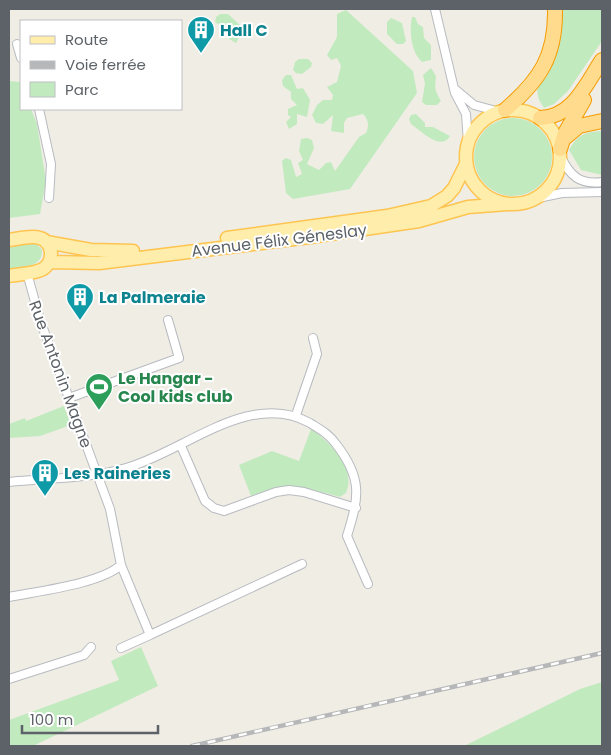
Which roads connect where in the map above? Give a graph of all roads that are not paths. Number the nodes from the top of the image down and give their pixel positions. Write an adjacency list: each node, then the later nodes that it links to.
1 (435, 9): 7 (street)
2 (555, 9): 9 (highway)
3 (17, 44): 4 (street)
4 (20, 54)
5 (602, 60): 10 (highway)
6 (602, 73): 13 (highway)
7 (454, 86): 9 (street); 12 (street)
8 (38, 110): 17 (street)
9 (503, 111): 10 (main road); 12 (main road)
10 (540, 118): 13 (main road)
11 (602, 120): 13 (highway)
12 (468, 143): 14 (main road)
13 (560, 153): 15 (street); 18 (main road)
14 (466, 164): 19 (main road); 21 (main road, Avenue Félix Géneslay)
15 (602, 182)
16 (602, 192): 18 (street)
17 (49, 198)
18 (538, 198): 19 (main road)
19 (507, 204): 22 (main road, Avenue Félix Géneslay)
20 (9, 240): 21 (main road, Avenue Félix Géneslay)
21 (46, 242): 22 (main road)
22 (50, 262): 23 (main road)
23 (27, 273): 24 (main road); 27 (street, Rue Antonin Magne)
24 (9, 276)
25 (168, 320): 27 (street)
26 (313, 338): 28 (street)
27 (69, 398): 30 (street, Rue Antonin Magne)
28 (296, 415): 29 (street); 32 (street)
29 (181, 446): 30 (street); 32 (street)
30 (98, 474): 31 (street); 34 (street, Rue Antonin Magne)
31 (9, 482)
32 (356, 508): 35 (street)
33 (302, 564): 37 (street)
34 (121, 565): 36 (street); 37 (street, Rue Antonin Magne)
35 (368, 584)
36 (9, 597)
37 (150, 635): 39 (street)
38 (91, 647): 40 (street)
39 (121, 648)
40 (9, 679)

